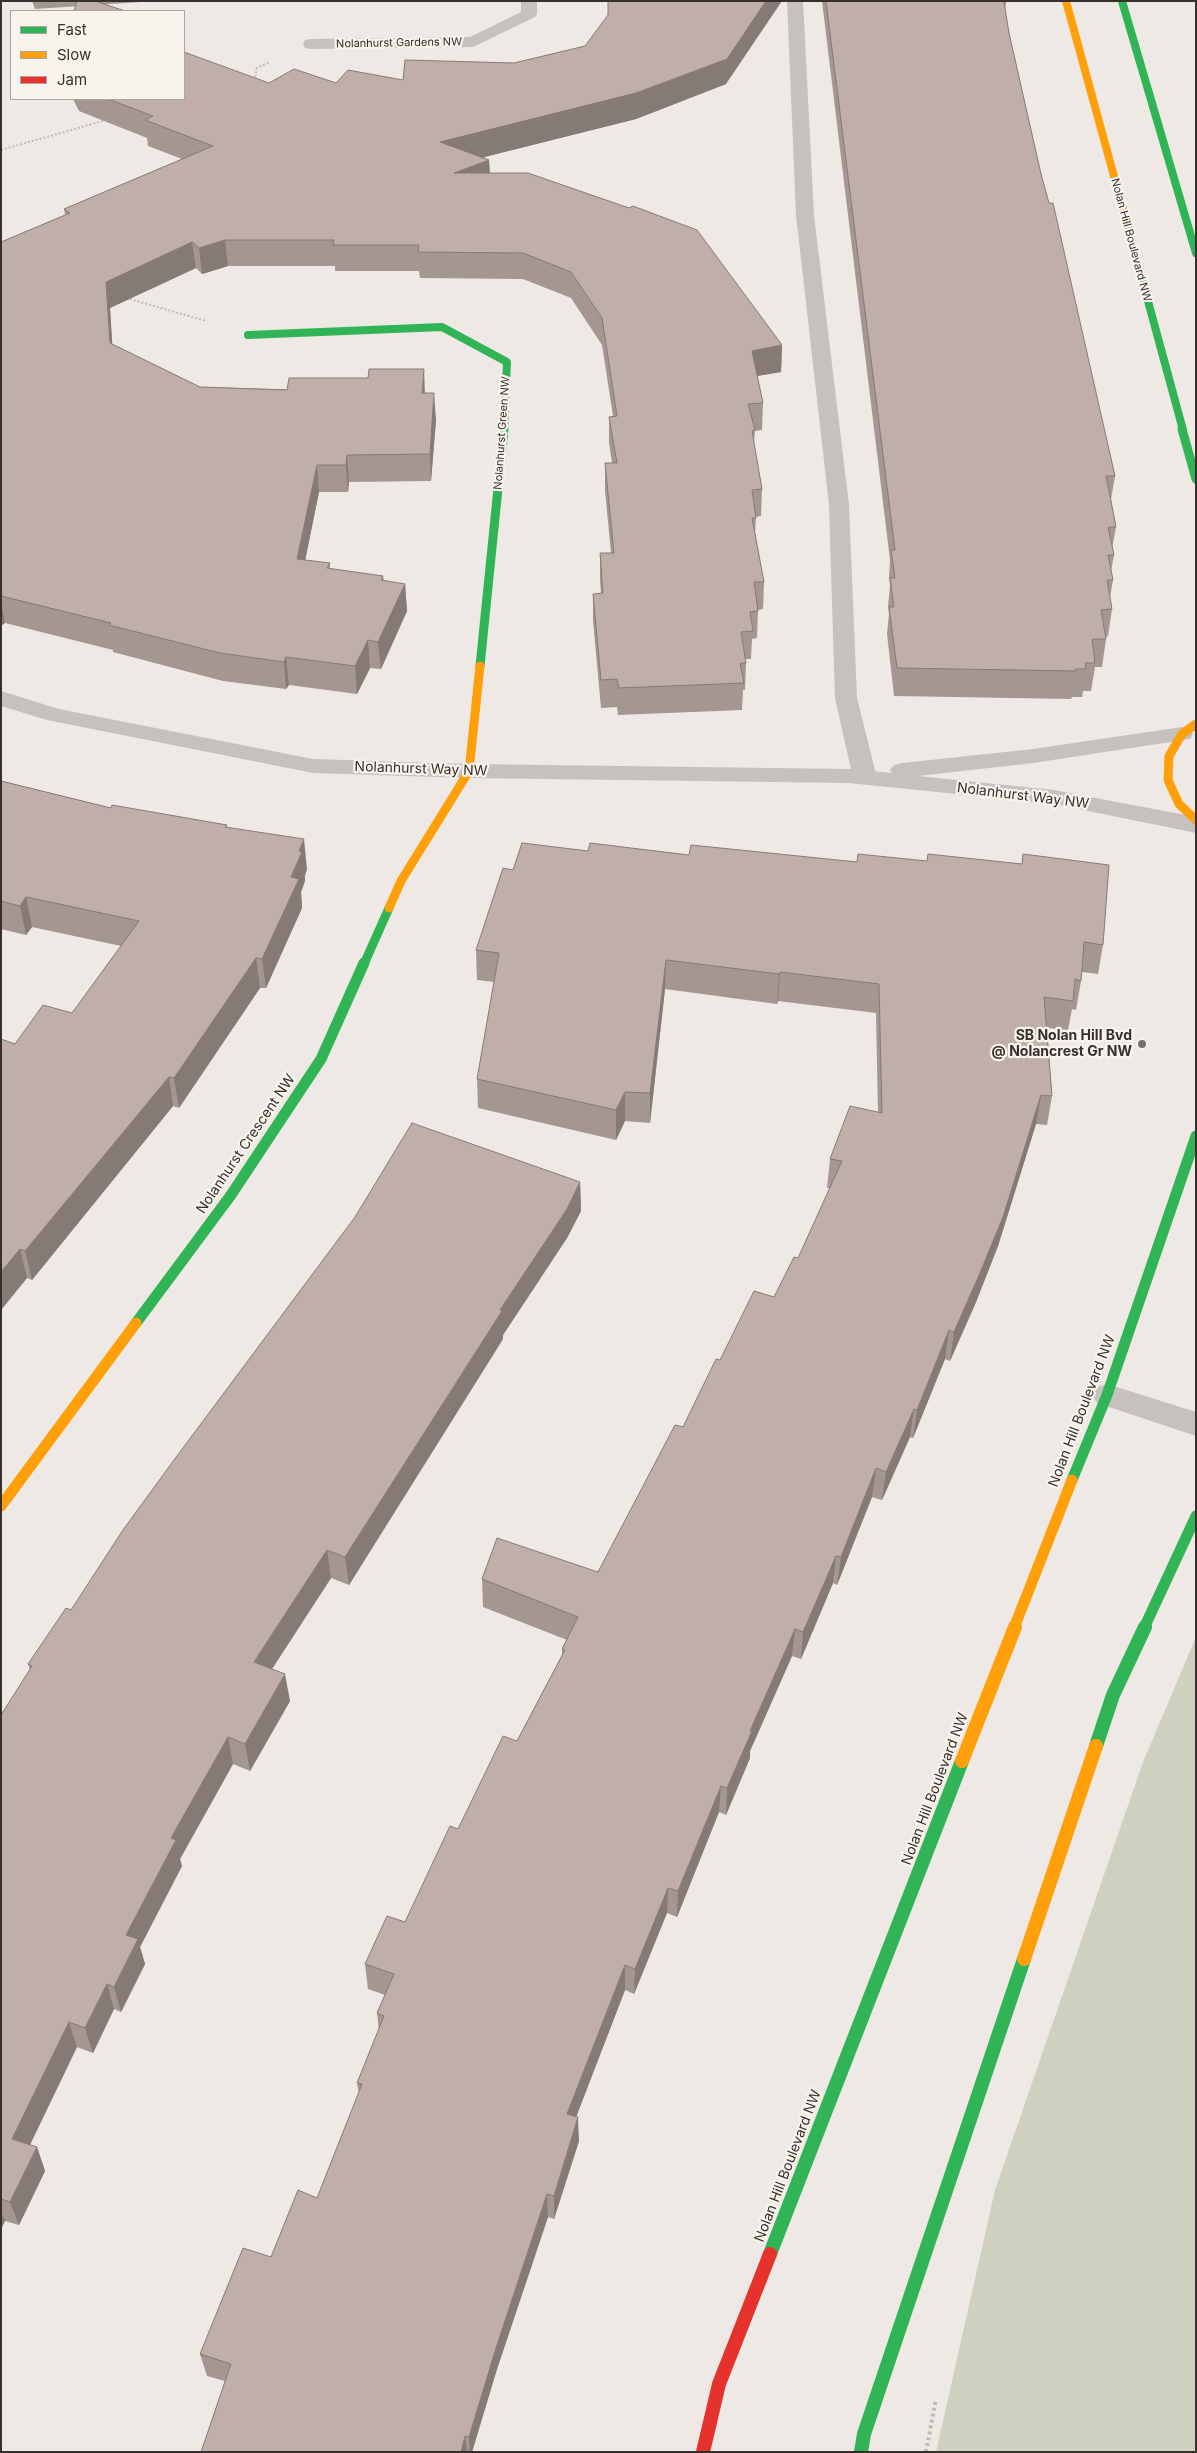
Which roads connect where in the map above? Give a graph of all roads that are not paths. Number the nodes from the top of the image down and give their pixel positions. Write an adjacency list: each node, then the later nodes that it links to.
1 (529, 1): 5 (street, Nolanhurst Gardens NW)
2 (795, 1): 12 (street)
3 (1066, 1): 8 (street, Nolan Hill Boulevard NW)
4 (1122, 1): 6 (street)
5 (311, 44)
6 (1196, 253)
7 (248, 335): 11 (street, Nolanhurst Green NW)
8 (1196, 479)
9 (1, 698): 11 (street, Nolanhurst Way NW)
10 (1189, 729): 12 (street, Nolanhurst Way NW); 13 (street)
11 (468, 771): 12 (street, Nolanhurst Way NW); 18 (street, Nolanhurst Crescent NW)
12 (856, 775): 14 (street, Nolanhurst Way NW)
13 (1196, 820)
14 (1196, 825)
15 (1196, 1136): 16 (street, Nolan Hill Boulevard NW)
16 (1107, 1395): 17 (street); 20 (street, Nolan Hill Boulevard NW)
17 (1196, 1424)
18 (1, 1506)
19 (1196, 1516): 21 (street)
20 (703, 2452)
21 (861, 2452)

